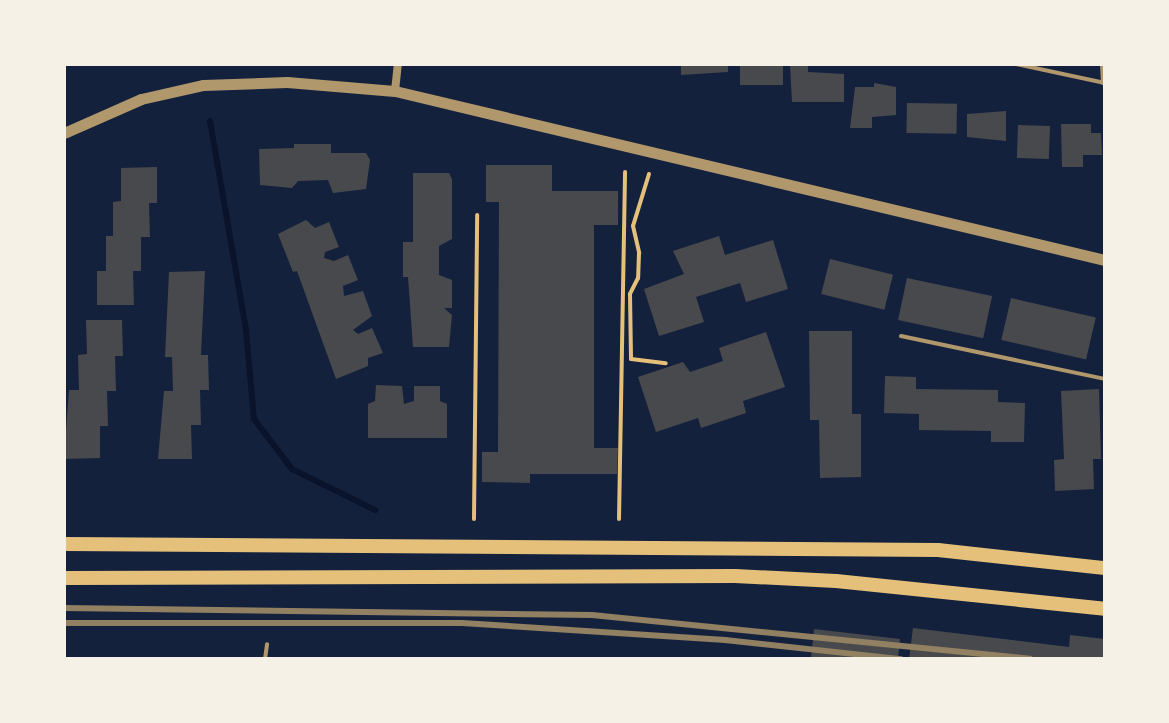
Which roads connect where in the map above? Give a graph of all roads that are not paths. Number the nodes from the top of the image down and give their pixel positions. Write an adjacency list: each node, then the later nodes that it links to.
1 (398, 64): 5 (street)
2 (1016, 64): 4 (lane)
3 (1102, 64): 4 (lane)
4 (1104, 83)
5 (395, 91): 6 (street); 7 (street)
6 (64, 133)
7 (1105, 260)
8 (901, 336): 9 (lane)
9 (1105, 379)
10 (64, 544): 11 (main road)
11 (1105, 568)
12 (64, 578): 13 (main road)
13 (1105, 609)
14 (267, 644): 15 (lane)
15 (265, 659)

